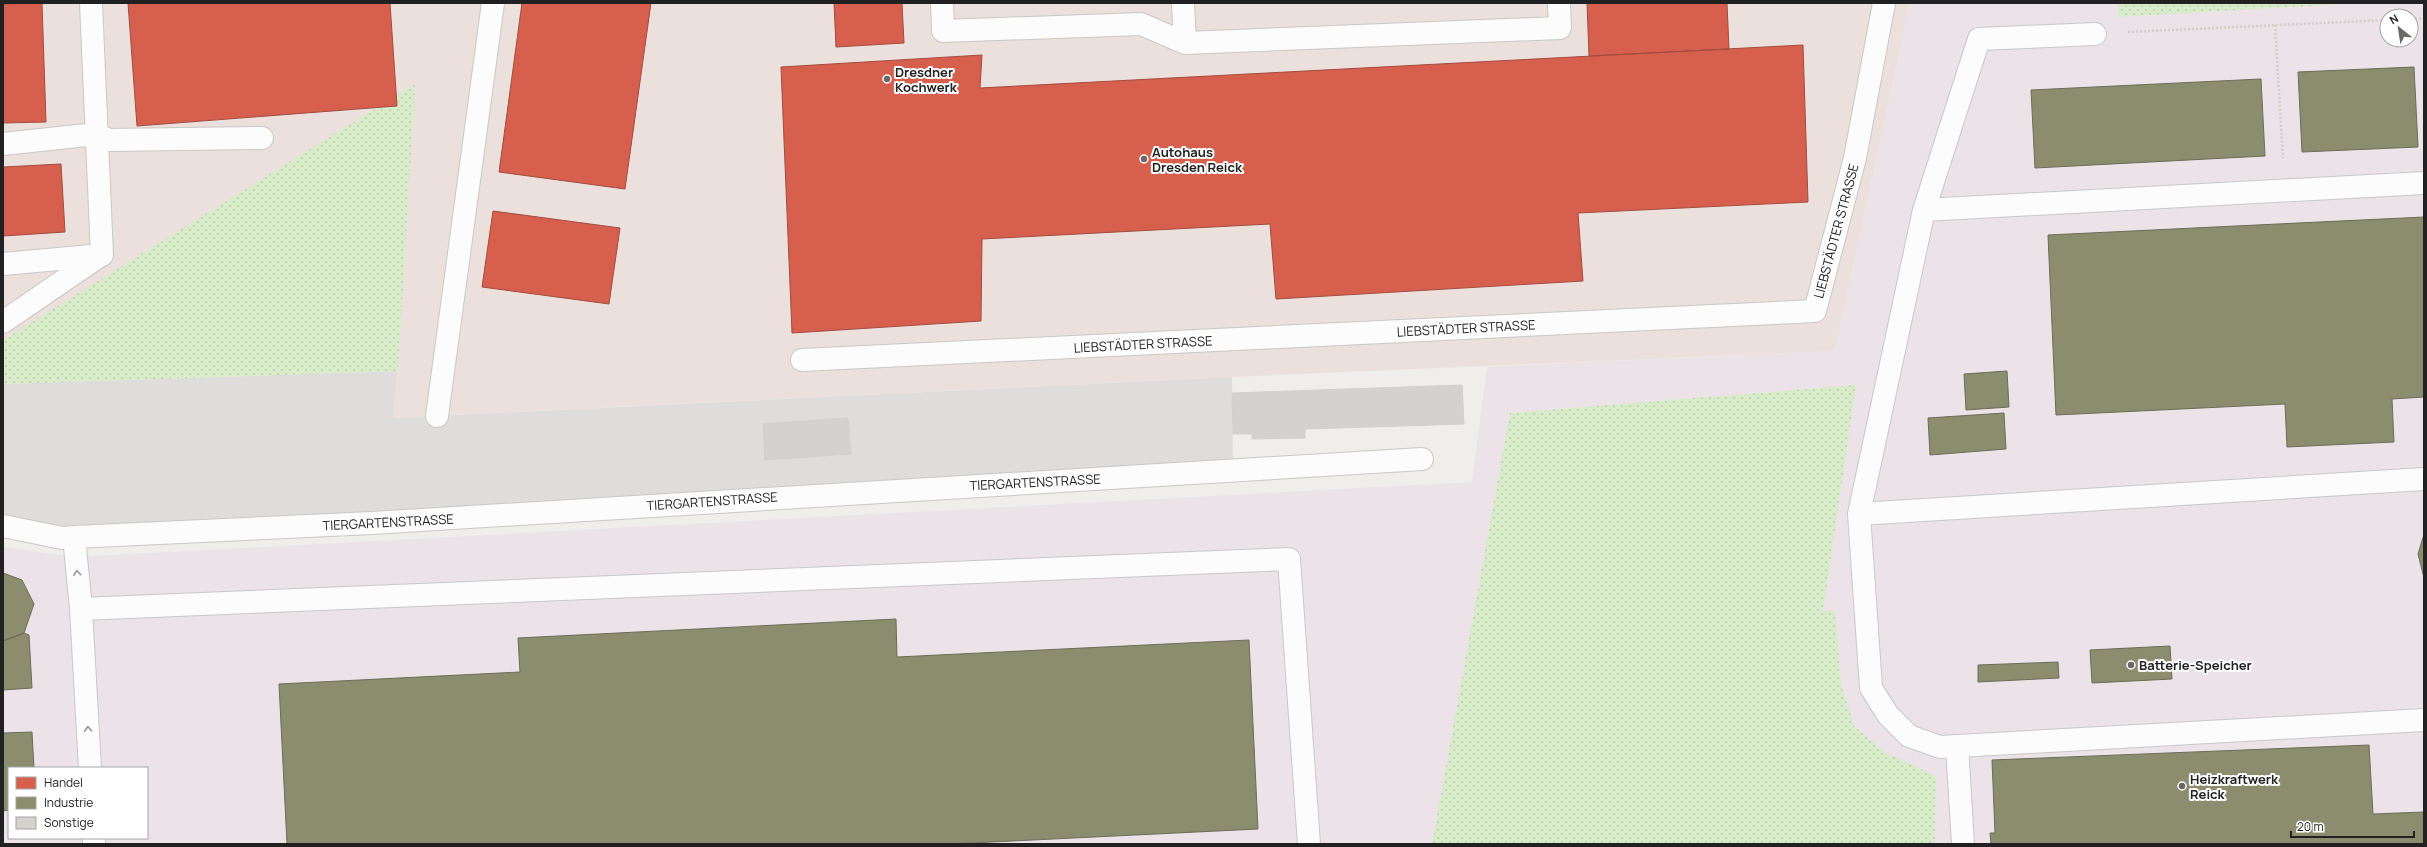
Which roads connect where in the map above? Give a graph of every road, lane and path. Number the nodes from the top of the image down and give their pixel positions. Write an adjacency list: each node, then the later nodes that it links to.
1 (91, 3): 11 (lane)
2 (493, 3): 21 (lane)
3 (942, 3): 10 (lane)
4 (1183, 3): 10 (lane)
5 (1559, 3): 10 (lane)
6 (1884, 3): 20 (lane, LIEBSTÄDTER STRASSE)
7 (2379, 20): 8 (path)
8 (2275, 25): 9 (path); 15 (path)
9 (2095, 34): 16 (lane)
10 (1185, 43)
11 (96, 134): 12 (lane); 13 (lane); 17 (lane)
12 (262, 138)
13 (3, 144)
14 (2424, 183): 15 (lane)
15 (2285, 190): 16 (lane)
16 (1924, 210): 24 (lane)
17 (102, 255): 18 (lane); 19 (lane)
18 (3, 264)
19 (3, 322)
20 (802, 360)
21 (438, 416)
22 (1422, 459): 26 (lane, TIERGARTENSTRASSE)
23 (2424, 479): 24 (lane)
24 (1859, 514): 29 (lane)
25 (3, 526): 26 (lane, TIERGARTENSTRASSE)
26 (74, 537): 27 (lane, one-way to 26)
27 (81, 609): 30 (lane, one-way to 27); 31 (lane)
28 (2424, 720): 29 (lane)
29 (1957, 746): 32 (lane)
30 (90, 767)
31 (1309, 844)
32 (1963, 844)

